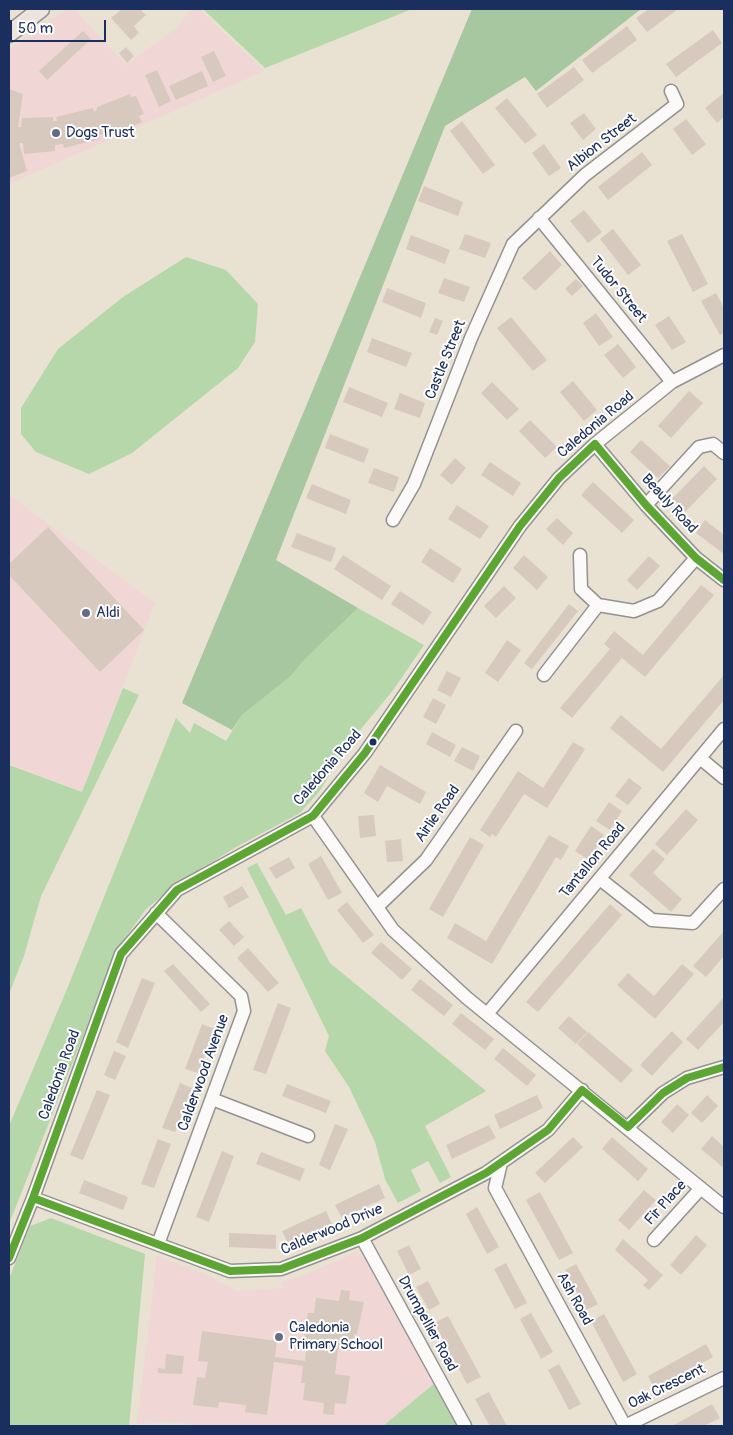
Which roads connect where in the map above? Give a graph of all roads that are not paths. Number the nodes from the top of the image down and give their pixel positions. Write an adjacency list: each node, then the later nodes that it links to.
1 (41, 9): 2 (main road)
2 (9, 34)
3 (671, 91): 4 (street, Albion Street)
4 (539, 218): 6 (street, Tudor Street); 10 (street, Castle Street)
5 (724, 355): 6 (street, Caledonia Road)
6 (672, 382): 7 (street, Caledonia Road)
7 (595, 444): 9 (street, Beauly Road); 20 (street, Caledonia Road)
8 (724, 452): 9 (street)
9 (646, 505): 12 (street, Beauly Road)
10 (393, 520)
11 (580, 555): 14 (street)
12 (696, 558): 13 (street, Beauly Road); 14 (street)
13 (724, 580)
14 (598, 605): 15 (street)
15 (544, 675)
16 (724, 728): 18 (street, Tantallon Road)
17 (516, 732): 23 (street, Airlie Road)
18 (700, 758): 19 (street); 21 (street, Tantallon Road)
19 (724, 778)
20 (313, 816): 23 (street); 24 (street, Caledonia Road)
21 (600, 879): 22 (street); 25 (street, Tantallon Road)
22 (724, 889)
23 (377, 907): 25 (street)
24 (156, 913): 28 (street, Calderwood Avenue); 35 (street, Caledonia Road)
25 (487, 1014): 27 (street)
26 (724, 1066): 29 (street)
27 (582, 1090): 29 (street); 31 (street, Calderwood Drive)
28 (212, 1099): 30 (street); 39 (street, Calderwood Avenue)
29 (628, 1127): 34 (street)
30 (308, 1136)
31 (501, 1163): 32 (street, Calderwood Drive); 33 (street)
32 (471, 1181): 33 (street); 37 (street, Calderwood Drive)
33 (495, 1188): 43 (street, Ash Road)
34 (701, 1188): 36 (street); 38 (street, Fir Place)
35 (33, 1198): 39 (street, Calderwood Drive); 40 (street, Caledonia Road)
36 (724, 1207)
37 (362, 1238): 39 (street, Calderwood Drive); 42 (street, Drumpellier Road)
38 (654, 1240)
39 (158, 1244)
40 (9, 1258)
41 (724, 1378): 43 (street, Oak Crescent)
42 (464, 1426)
43 (625, 1426)

